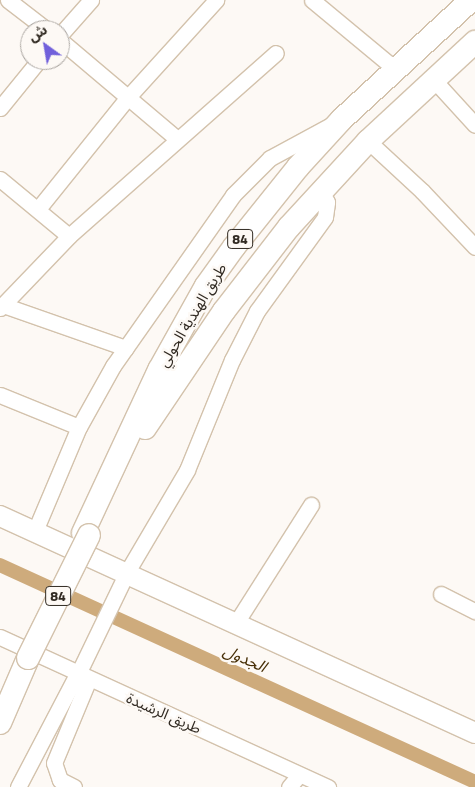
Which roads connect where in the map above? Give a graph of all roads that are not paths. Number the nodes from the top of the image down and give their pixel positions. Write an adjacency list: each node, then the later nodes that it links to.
1 (8, 0): 6 (street)
2 (91, 0): 7 (street)
3 (216, 0): 14 (street)
4 (312, 0): 11 (street)
5 (460, 3): 11 (highway, طريق الهندية الحولي / 84)
6 (34, 20)
7 (70, 24)
8 (475, 42): 13 (highway, طريق الهندية الحولي / 84)
9 (70, 48): 14 (street)
10 (276, 53): 18 (street)
11 (395, 69): 16 (highway, طريق الهندية الحولي / 84)
12 (31, 70): 15 (street)
13 (433, 78): 17 (street); 19 (highway, طريق الهندية الحولي / 84)
14 (129, 96): 18 (street); 22 (street)
15 (0, 108)
16 (341, 120): 26 (street); 32 (highway, طريق الهندية الحولي / 84)
17 (475, 125)
18 (177, 139): 23 (street)
19 (368, 142): 21 (highway, طريق الهندية الحولي / 84); 24 (street)
20 (0, 179): 22 (street)
21 (321, 191): 32 (highway, طريق الهندية الحولي / 84); 33 (street)
22 (38, 209): 23 (street)
23 (69, 236): 25 (street)
24 (475, 247)
25 (1, 307): 26 (street)
26 (126, 348): 28 (street)
27 (0, 395): 28 (street)
28 (79, 427): 31 (street)
29 (311, 505): 36 (street)
30 (0, 516): 31 (main road)
31 (35, 531): 33 (main road)
32 (86, 534): 38 (highway, 84)
33 (127, 572): 36 (main road); 39 (street)
34 (441, 594): 35 (street)
35 (475, 611)
36 (236, 623): 42 (main road)
37 (0, 637): 39 (street, طريق الرشيدة)
38 (25, 657): 40 (highway, 84); 41 (highway, 84)
39 (81, 676): 43 (street, طريق الرشيدة); 44 (street); 45 (street)
40 (0, 700)
41 (0, 723)
42 (475, 733)
43 (299, 775): 46 (street); 47 (street, طريق الرشيدة)
44 (18, 787)
45 (74, 787)
46 (289, 787)
47 (328, 787)

